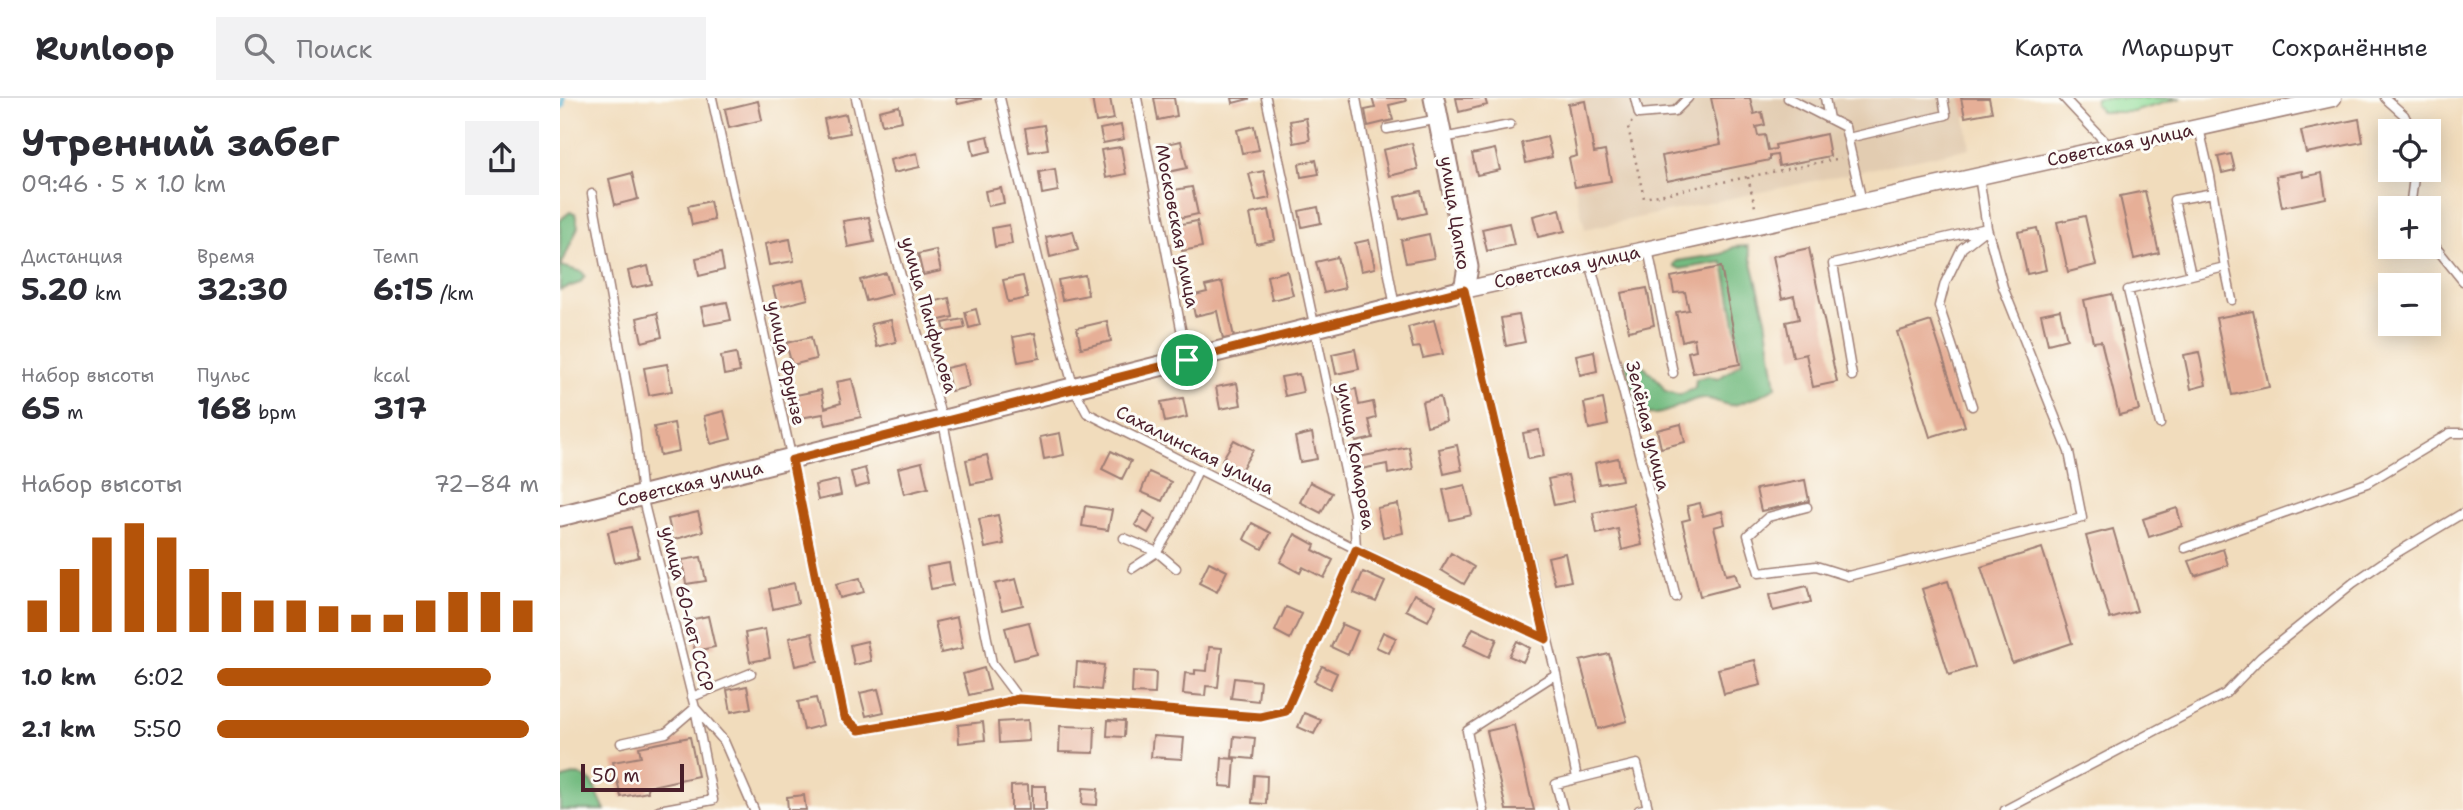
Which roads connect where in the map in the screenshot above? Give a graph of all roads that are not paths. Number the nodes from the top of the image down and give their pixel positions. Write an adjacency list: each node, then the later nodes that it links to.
1 (712, 98): 47 (lane, улица Фрунзе)
2 (856, 98): 44 (lane, улица Панфилова)
3 (1000, 98): 42 (lane, Сахалинская улица)
4 (1137, 98): 39 (lane, Московская улица)
5 (1266, 98): 38 (lane, улица Комарова)
6 (1356, 98): 37 (lane)
7 (1434, 98): 21 (street, улица Цапко)
8 (1635, 98): 9 (lane)
9 (1688, 98)
10 (1788, 98): 16 (lane)
11 (1825, 98): 16 (lane)
12 (1943, 98): 22 (lane)
13 (2064, 98): 23 (lane)
14 (2333, 98): 19 (street, Советская улица)
15 (2385, 98): 17 (lane)
16 (1829, 119): 22 (lane)
17 (2406, 119)
18 (1510, 125): 21 (lane)
19 (2199, 128): 23 (street, Советская улица); 25 (lane)
20 (1387, 129): 21 (lane)
21 (1441, 129): 35 (street, улица Цапко)
22 (1848, 138): 27 (lane)
23 (2110, 147): 24 (street, Советская улица)
24 (1979, 176): 27 (street, Советская улица); 28 (lane)
25 (2213, 193): 32 (lane); 33 (lane)
26 (592, 194): 49 (lane, улица 60-лет СССР)
27 (1861, 202): 29 (street, Советская улица)
28 (1987, 228): 41 (lane); 43 (lane); 50 (lane)
29 (1648, 249): 31 (street, Советская улица); 40 (lane)
30 (2441, 254): 34 (lane)
31 (1590, 262): 35 (street, Советская улица); 59 (lane, Зелёная улица)
32 (2225, 267): 33 (lane); 36 (lane)
33 (2191, 275): 45 (lane)
34 (2463, 281)
35 (1464, 290): 37 (street, Советская улица); 60 (lane, улица Цапко)
36 (2232, 300)
37 (1395, 307): 38 (street, Советская улица)
38 (1315, 327): 39 (street, Советская улица); 55 (lane, улица Комарова)
39 (1187, 360): 42 (street, Советская улица)
40 (1673, 373)
41 (1852, 376)
42 (1073, 389): 44 (street, Советская улица); 48 (lane, Сахалинская улица)
43 (1972, 406)
44 (943, 422): 47 (street, Советская улица); 64 (lane, улица Панфилова)
45 (2160, 424)
46 (2463, 433): 54 (lane)
47 (792, 460): 49 (street, Советская улица); 64 (lane, улица Фрунзе)
48 (1198, 470): 55 (lane, Сахалинская улица); 56 (lane)
49 (642, 496): 52 (street, Советская улица); 63 (lane, улица 60-лет СССР)
50 (1807, 507)
51 (2463, 513): 73 (lane)
52 (560, 516)
53 (1124, 538): 56 (lane)
54 (2185, 548)
55 (1356, 550): 60 (lane, Сахалинская улица); 64 (lane, улица Комарова)
56 (1157, 552): 57 (lane); 58 (lane)
57 (1133, 568)
58 (1176, 569)
59 (1676, 597)
60 (1546, 639): 62 (lane, улица Цапко)
61 (751, 673): 63 (lane)
62 (1556, 674): 67 (lane, улица Цапко); 70 (lane)
63 (692, 697): 65 (lane, улица 60-лет СССР)
64 (1019, 699)
65 (695, 708): 66 (lane); 68 (lane); 69 (lane, улица 60-лет СССР)
66 (621, 743)
67 (1577, 778): 71 (lane); 72 (lane)
68 (660, 810)
69 (754, 810)
70 (1483, 810)
71 (1563, 810)
72 (1639, 810)
73 (2005, 810)

